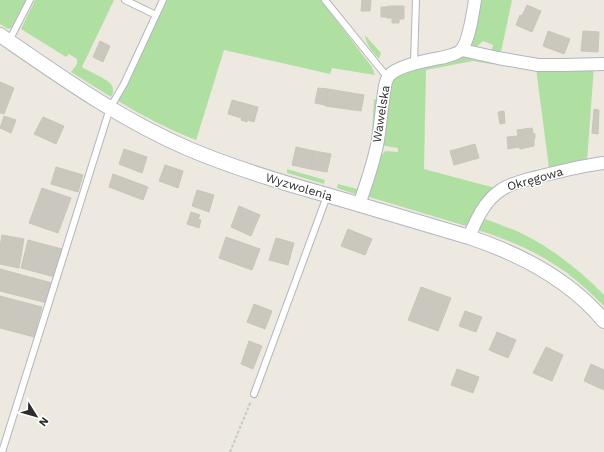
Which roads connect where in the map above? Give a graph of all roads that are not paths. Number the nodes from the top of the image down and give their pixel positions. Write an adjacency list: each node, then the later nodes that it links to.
1 (30, 0): 8 (lane)
2 (125, 0): 7 (lane)
3 (163, 0): 7 (lane)
4 (325, 0): 12 (lane)
5 (416, 0): 10 (lane)
6 (475, 0): 9 (street)
7 (156, 15): 13 (lane)
8 (4, 38): 13 (street, Wyzwolenia)
9 (462, 50): 10 (street, Wawelska); 11 (street)
10 (414, 63): 12 (street, Wawelska)
11 (604, 64)
12 (388, 78): 16 (street, Wawelska)
13 (110, 108): 15 (street, Wyzwolenia); 20 (lane)
14 (604, 163): 17 (street, Okręgowa)
15 (327, 196): 16 (street, Wyzwolenia); 19 (lane)
16 (359, 205): 17 (street, Wyzwolenia)
17 (469, 237): 18 (street, Wyzwolenia)
18 (604, 321)
19 (254, 394)
20 (2, 452)

